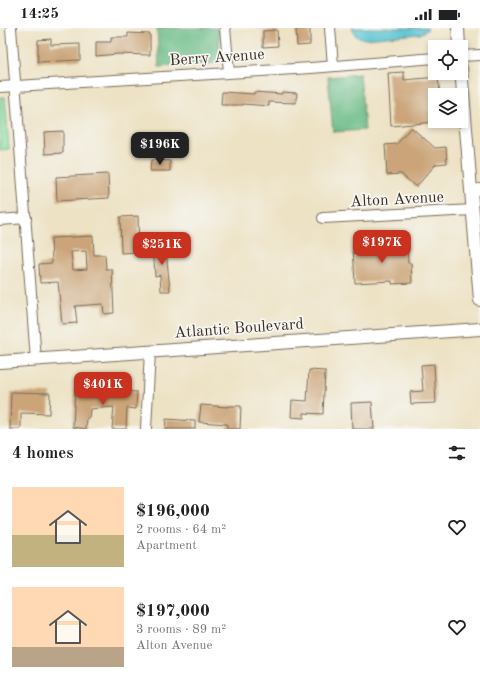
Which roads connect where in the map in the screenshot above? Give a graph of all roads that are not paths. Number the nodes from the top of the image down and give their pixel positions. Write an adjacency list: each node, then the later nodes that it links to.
1 (11, 28): 12 (street)
2 (225, 28): 10 (street)
3 (330, 28): 9 (street)
4 (458, 28): 5 (main road)
5 (459, 40)
6 (480, 54): 7 (street)
7 (468, 55)
8 (428, 59): 9 (street, Berry Avenue)
9 (333, 66): 10 (street, Berry Avenue)
10 (229, 72): 12 (street, Berry Avenue)
11 (462, 80): 14 (main road)
12 (15, 86): 13 (street, Berry Avenue); 16 (street)
13 (0, 87)
14 (476, 190): 15 (main road)
15 (473, 210): 17 (street, Alton Avenue); 19 (main road)
16 (26, 218): 18 (street); 22 (street)
17 (323, 218)
18 (0, 220)
19 (480, 300)
20 (480, 329): 21 (main road, Atlantic Boulevard)
21 (150, 352): 22 (main road, Atlantic Boulevard); 24 (street)
22 (36, 360): 23 (main road, Atlantic Boulevard)
23 (0, 362)
24 (146, 429)

